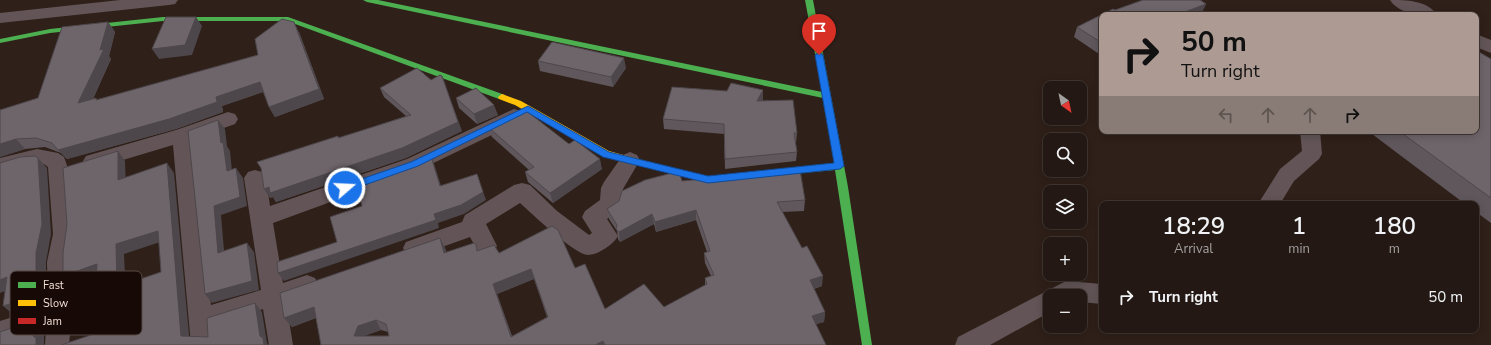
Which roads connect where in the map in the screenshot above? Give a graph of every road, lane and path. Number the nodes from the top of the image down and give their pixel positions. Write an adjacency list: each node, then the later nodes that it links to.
1 (169, 0): 5 (street)
2 (366, 0): 11 (street)
3 (809, 0): 11 (street)
4 (1399, 0): 6 (street)
5 (68, 5): 7 (street)
6 (1422, 12)
7 (0, 18)
8 (0, 41): 12 (street)
9 (1479, 41): 10 (street)
10 (1491, 47)
11 (827, 96): 18 (street)
12 (528, 109): 16 (street); 24 (street)
13 (228, 119): 15 (street)
14 (1310, 134): 23 (street)
15 (182, 135): 19 (street); 34 (street)
16 (630, 160): 21 (street); 25 (street)
17 (0, 166): 19 (street)
18 (840, 166): 20 (street); 41 (street)
19 (59, 171): 28 (street)
20 (762, 174)
21 (746, 176)
22 (255, 178): 24 (street)
23 (1271, 201)
24 (261, 218): 32 (street)
25 (475, 226): 26 (street); 27 (street)
26 (486, 246)
27 (393, 255)
28 (59, 271)
29 (326, 279): 32 (street)
30 (1087, 293): 31 (street)
31 (1099, 294)
32 (273, 297): 34 (street); 40 (street)
33 (1043, 304): 42 (street)
34 (201, 319): 39 (street)
35 (10, 329): 36 (street)
36 (0, 332)
37 (59, 335): 38 (street)
38 (58, 345)
39 (203, 345)
40 (281, 345)
41 (867, 345)
42 (967, 345)

